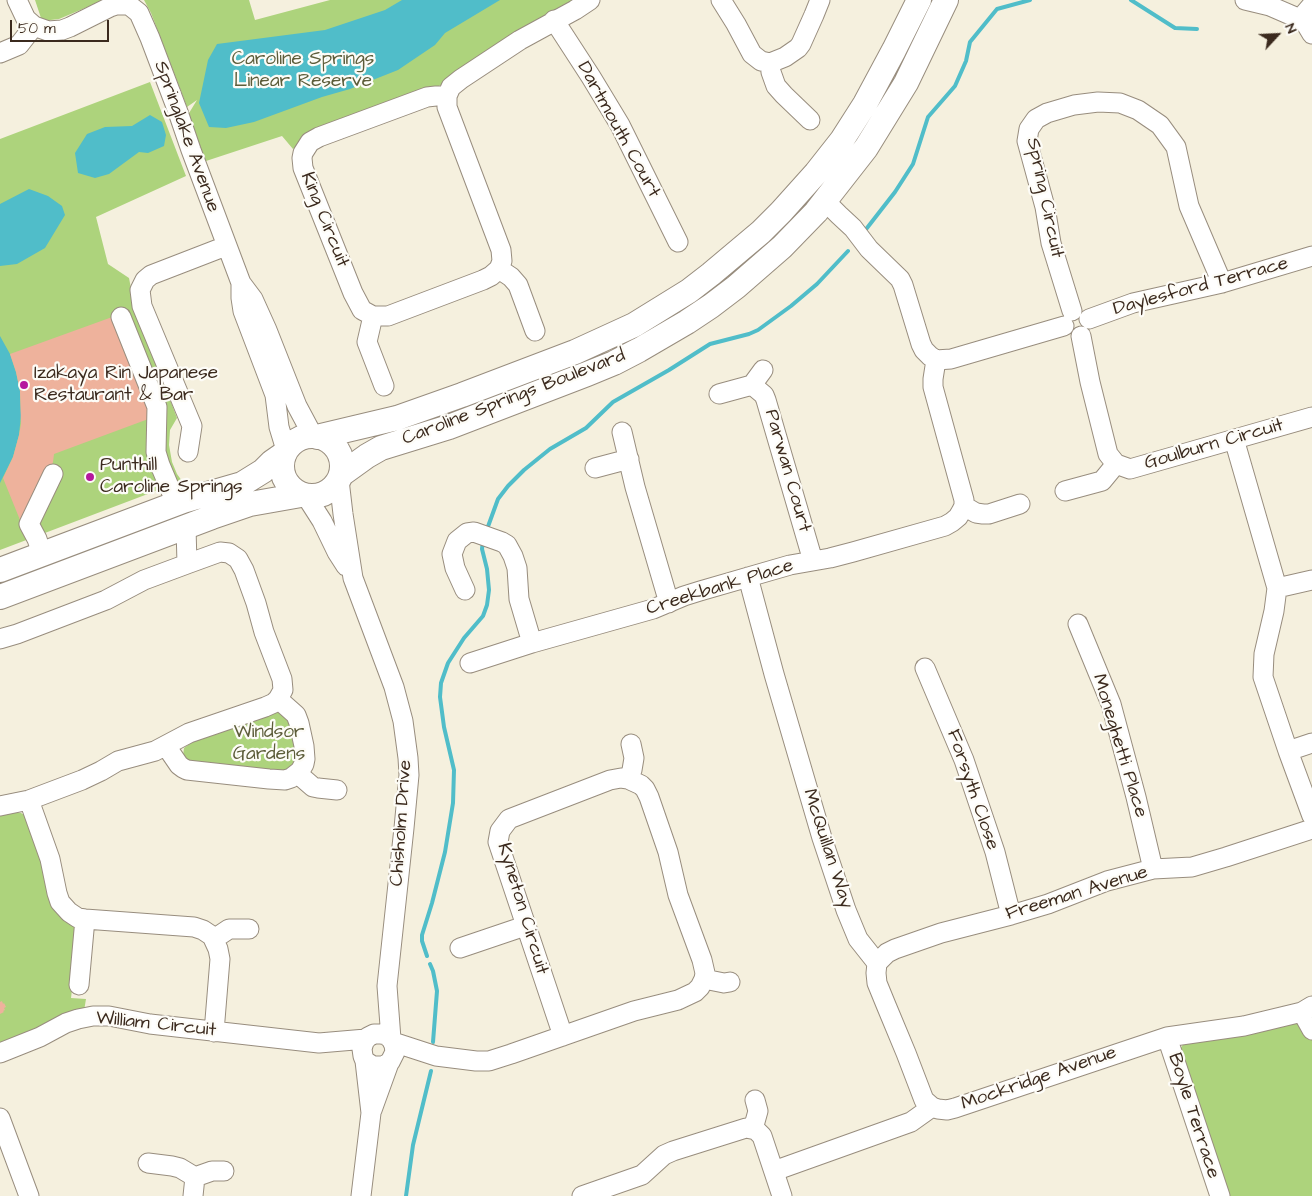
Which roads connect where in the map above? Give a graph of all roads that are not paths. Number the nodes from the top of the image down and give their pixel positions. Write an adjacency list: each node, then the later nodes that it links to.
1 (18, 0): 10 (street)
2 (590, 0): 9 (street)
3 (721, 0): 13 (street)
4 (820, 0): 13 (street)
5 (919, 0): 16 (main road, Caroline Springs Boulevard)
6 (946, 0): 17 (main road, Caroline Springs Boulevard)
7 (1245, 0): 8 (street)
8 (1307, 15): 11 (street)
9 (554, 20): 14 (street); 18 (street, Dartmouth Court)
10 (34, 26): 12 (street); 19 (street, Springlake Avenue)
11 (1312, 34)
12 (0, 53)
13 (770, 63): 15 (street)
14 (447, 96): 21 (street); 24 (street, King Circuit)
15 (810, 120)
16 (801, 191): 17 (main road); 37 (main road, Caroline Springs Boulevard)
17 (820, 206): 30 (street); 45 (main road, Caroline Springs Boulevard)
18 (678, 242)
19 (226, 246): 22 (street, Springlake Avenue); 39 (street)
20 (1312, 256): 23 (street, Daylesford Terrace)
21 (499, 269): 24 (street); 28 (street)
22 (241, 283): 37 (street, Springlake Avenue); 40 (street, Springlake Avenue)
23 (1222, 283): 26 (street, Spring Circuit); 27 (street, Daylesford Terrace)
24 (373, 316): 33 (street)
25 (121, 317): 48 (street)
26 (1068, 318): 27 (street); 29 (street); 30 (street)
27 (1090, 318): 29 (street)
28 (535, 331)
29 (1081, 336): 42 (street, Goulburn Circuit)
30 (936, 360): 50 (street)
31 (763, 370): 32 (street)
32 (752, 385): 34 (street); 53 (street, Parwan Court)
33 (384, 386)
34 (719, 394)
35 (1312, 417): 38 (street, Goulburn Circuit)
36 (622, 432): 41 (street)
37 (315, 436): 40 (main road); 45 (main road)
38 (1234, 439): 42 (street, Goulburn Circuit); 60 (street)
39 (188, 452)
40 (286, 452): 47 (main road); 48 (main road)
41 (629, 459): 43 (street); 63 (street)
42 (1116, 464): 46 (street, Goulburn Circuit)
43 (594, 468)
44 (53, 474): 52 (street)
45 (341, 477): 47 (main road); 58 (street, Chisholm Drive)
46 (1065, 491)
47 (303, 495): 51 (main road); 58 (street, Chisholm Drive)
48 (176, 503): 52 (main road)
49 (1020, 504): 50 (street)
50 (964, 506): 53 (street, Creekbank Place)
51 (186, 527): 54 (street); 57 (main road)
52 (42, 554): 55 (main road); 57 (main road)
53 (813, 561): 56 (street, Creekbank Place)
54 (187, 564): 65 (street); 69 (street)
55 (0, 570)
56 (748, 577): 63 (street, Creekbank Place); 88 (street, McQuillan Way)
57 (51, 578): 62 (main road)
58 (353, 578): 92 (street, Chisholm Drive)
59 (1312, 580): 60 (street)
60 (1277, 588): 73 (street)
61 (465, 590): 66 (street)
62 (0, 597)
63 (669, 602): 66 (street, Creekbank Place)
64 (1078, 624): 81 (street, Moneghetti Place)
65 (0, 639)
66 (532, 643): 67 (street, Creekbank Place)
67 (470, 663)
68 (925, 668): 82 (street, Forsyth Close)
69 (278, 699): 72 (street); 74 (street)
70 (1312, 743): 73 (street)
71 (631, 744): 75 (street)
72 (166, 746): 74 (street); 77 (street)
73 (1288, 751): 79 (street)
74 (298, 774): 76 (street)
75 (628, 779): 84 (street, Kyneton Circuit); 89 (street)
76 (337, 790)
77 (29, 800): 78 (street); 83 (street)
78 (0, 806)
79 (1312, 816)
80 (1312, 830): 81 (street, Freeman Avenue)
81 (1153, 869): 82 (street, Freeman Avenue)
82 (1011, 915): 88 (street, Freeman Avenue)
83 (85, 919): 86 (street); 91 (street)
84 (525, 926): 87 (street); 96 (street, Kyneton Circuit)
85 (249, 929): 86 (street)
86 (214, 939): 95 (street)
87 (460, 948)
88 (877, 963): 106 (street)
89 (704, 979): 90 (street); 96 (street)
90 (730, 982)
91 (78, 985)
92 (388, 986): 98 (street, Chisholm Drive); 99 (street, Chisholm Drive)
93 (1307, 1009): 94 (street); 97 (street, Mockridge Avenue)
94 (1312, 1030)
95 (214, 1032): 100 (street, William Circuit); 101 (street, William Circuit)
96 (562, 1036): 102 (street)
97 (1167, 1037): 106 (street, Mockridge Avenue); 119 (street, Boyle Terrace)
98 (367, 1038): 99 (street); 100 (street, William Circuit); 103 (street)
99 (392, 1041): 102 (street); 104 (street)
100 (319, 1043): 103 (street, William Circuit)
101 (0, 1053)
102 (436, 1056): 104 (street)
103 (365, 1060): 104 (street); 107 (street)
104 (390, 1063): 107 (street)
105 (755, 1100): 109 (street)
106 (932, 1106): 111 (street)
107 (371, 1113): 116 (street)
108 (0, 1118): 114 (street)
109 (753, 1129): 111 (street); 117 (street)
110 (148, 1163): 113 (street)
111 (774, 1171): 118 (street)
112 (224, 1172): 113 (street)
113 (194, 1177): 115 (street)
114 (29, 1196)
115 (193, 1196)
116 (361, 1196)
117 (582, 1196)
118 (782, 1196)
119 (1220, 1196)

